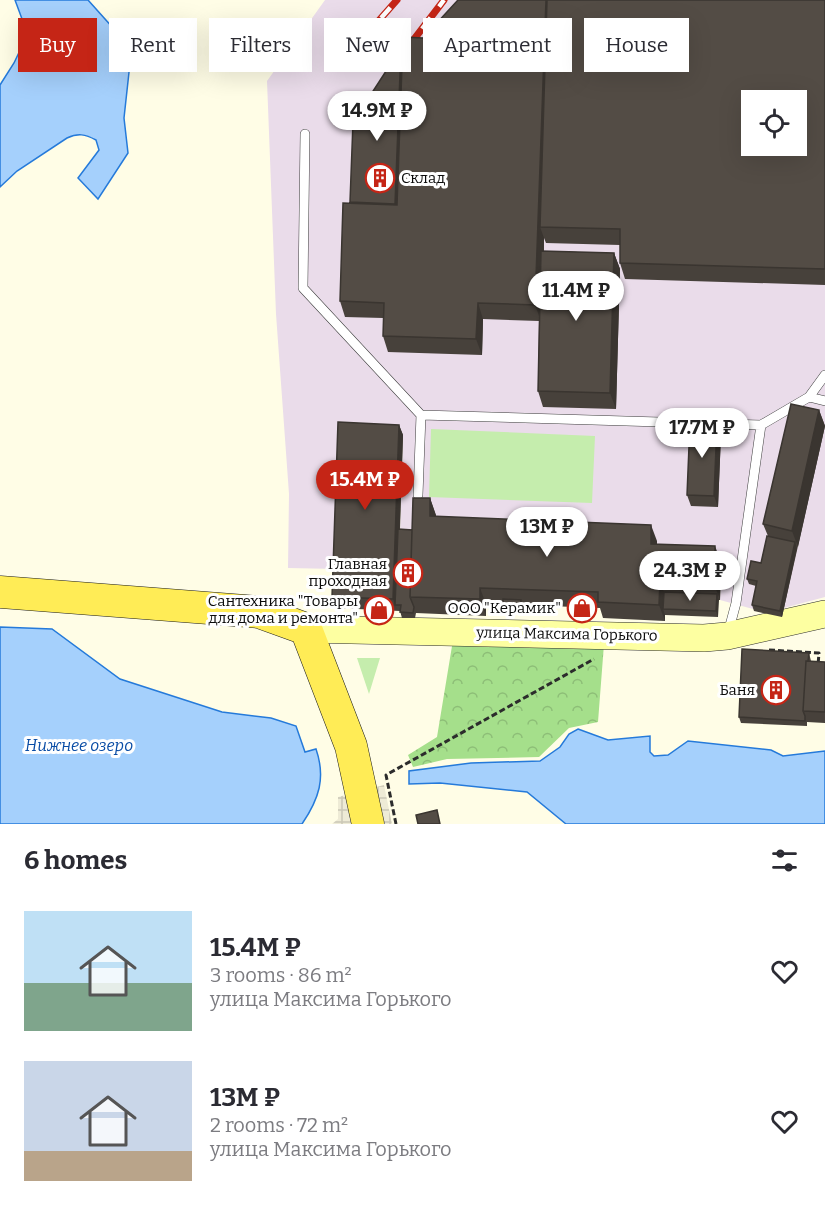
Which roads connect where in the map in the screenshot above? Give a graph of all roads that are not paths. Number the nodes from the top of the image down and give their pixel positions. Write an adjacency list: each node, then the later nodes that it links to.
1 (305, 134): 5 (lane)
2 (825, 375): 3 (lane)
3 (809, 397): 4 (lane); 6 (lane)
4 (825, 401)
5 (422, 415): 6 (lane); 7 (lane)
6 (761, 425): 11 (lane)
7 (418, 495)
8 (0, 592): 10 (main road)
9 (825, 614): 11 (street, улица Максима Горького)
10 (306, 629): 11 (street, улица Максима Горького); 12 (main road)
11 (727, 636)
12 (368, 824)

